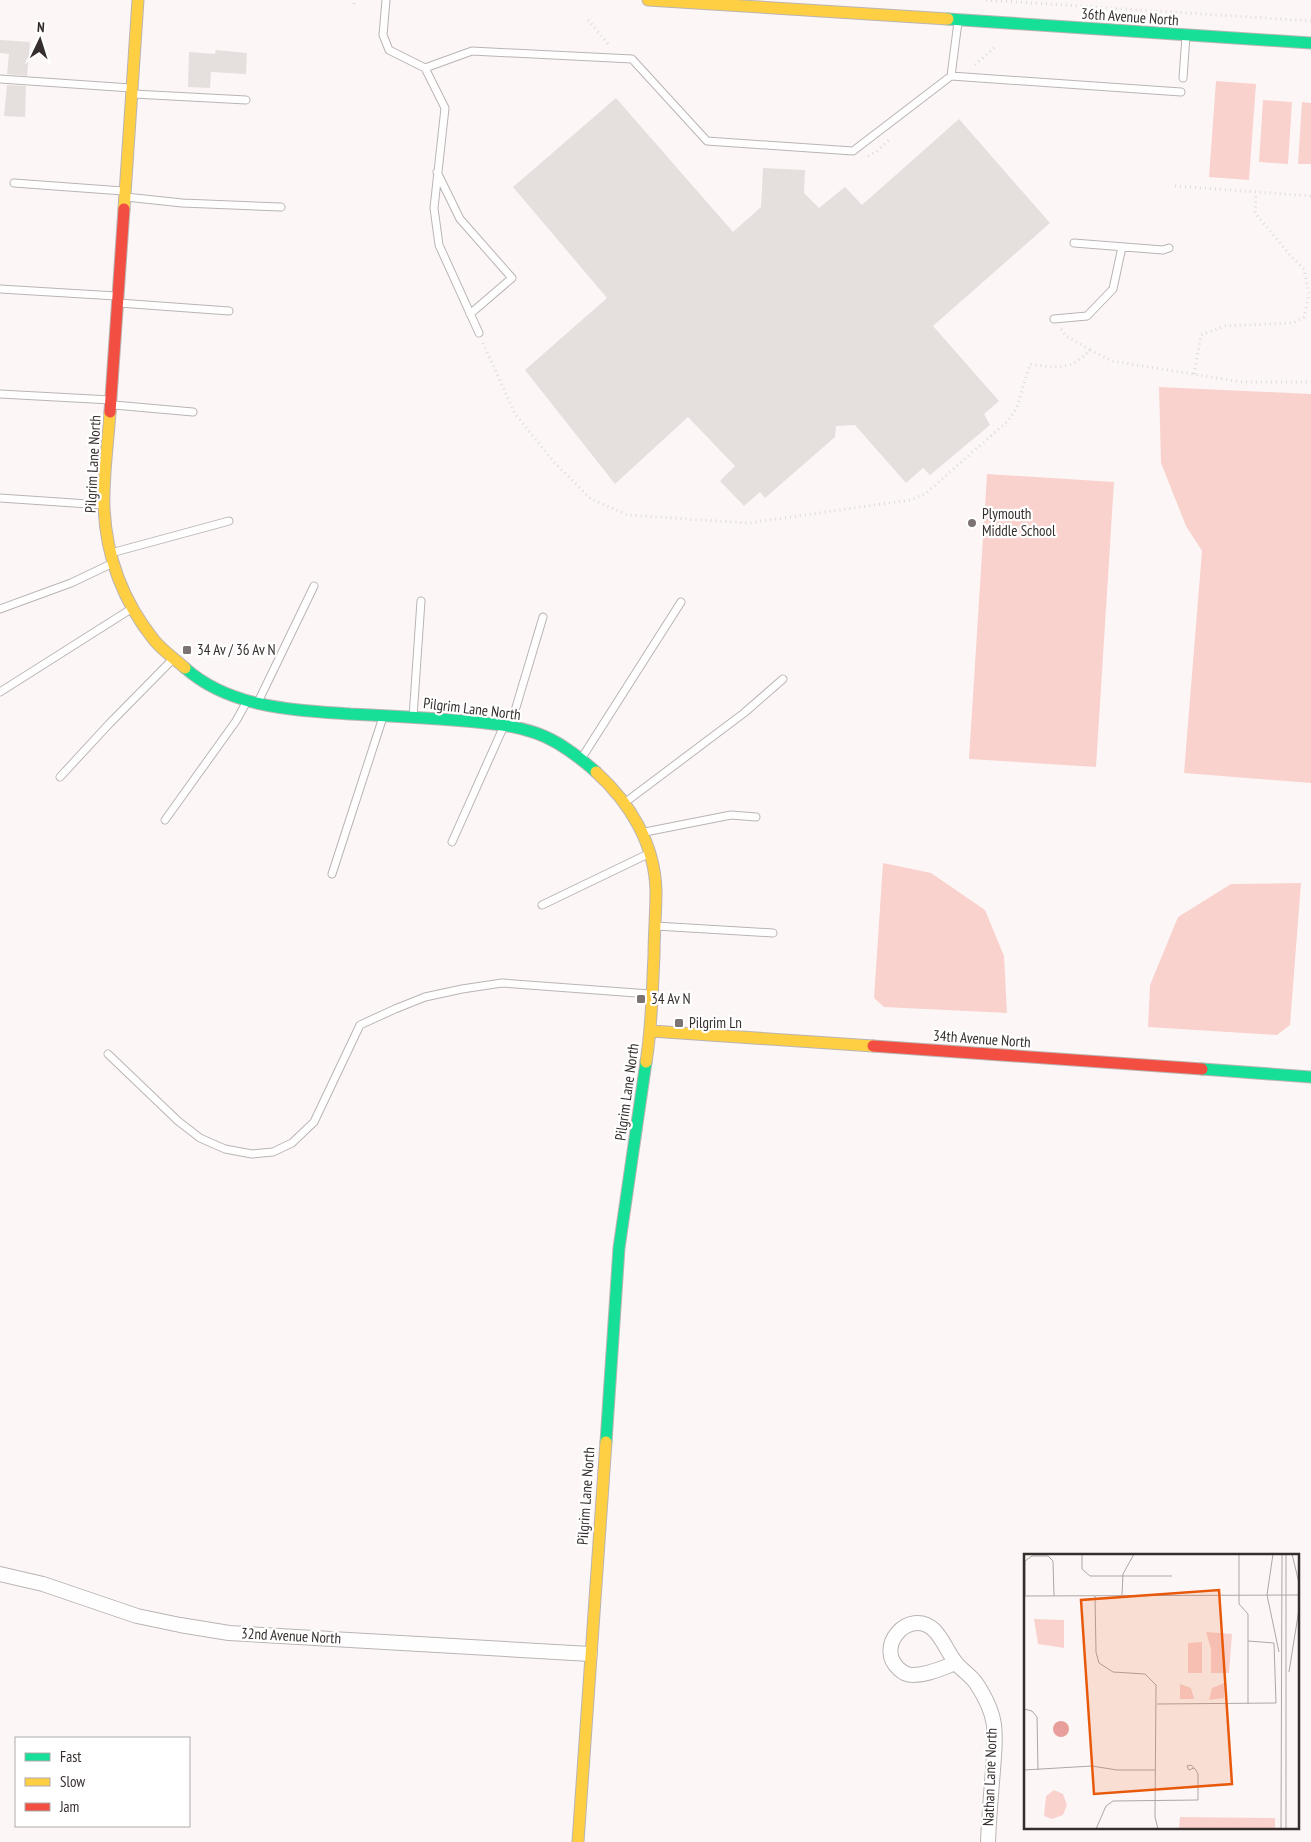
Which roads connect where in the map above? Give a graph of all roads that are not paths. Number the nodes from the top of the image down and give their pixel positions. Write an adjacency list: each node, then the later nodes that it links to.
1 (138, 0): 11 (street, Pilgrim Lane North)
2 (386, 0): 7 (lane)
3 (648, 0): 4 (street, 36th Avenue North)
4 (958, 19): 5 (street, 36th Avenue North); 8 (lane)
5 (1186, 36): 6 (street, 36th Avenue North); 9 (lane)
6 (1311, 43)
7 (425, 68): 8 (lane); 14 (lane)
8 (951, 76): 12 (lane)
9 (1183, 78)
10 (0, 79): 11 (lane)
11 (131, 91): 13 (lane); 16 (street, Pilgrim Lane North)
12 (1181, 92)
13 (246, 100)
14 (437, 172): 24 (lane); 24 (lane)
15 (14, 183): 16 (lane)
16 (125, 194): 17 (lane); 22 (street, Pilgrim Lane North)
17 (281, 207)
18 (1074, 243): 19 (lane)
19 (1122, 247): 20 (lane); 25 (lane)
20 (1169, 248)
21 (0, 289): 22 (lane)
22 (119, 300): 23 (lane); 28 (street, Pilgrim Lane North)
23 (229, 311)
24 (470, 314): 26 (lane)
25 (1054, 319)
26 (479, 333)
27 (0, 394): 28 (lane)
28 (111, 402): 29 (lane); 31 (street, Pilgrim Lane North)
29 (193, 412)
30 (0, 498): 31 (lane)
31 (104, 505): 33 (street, Pilgrim Lane North)
32 (229, 521): 33 (lane)
33 (112, 558): 37 (lane); 38 (street, Pilgrim Lane North)
34 (314, 586): 43 (lane)
35 (422, 601): 45 (lane)
36 (681, 602): 47 (lane)
37 (0, 609)
38 (132, 609): 40 (street, Pilgrim Lane North); 42 (lane)
39 (543, 617): 46 (lane)
40 (173, 659): 43 (street, Pilgrim Lane North); 48 (lane)
41 (783, 679): 49 (lane)
42 (0, 692)
43 (252, 702): 44 (street, Pilgrim Lane North); 51 (lane)
44 (384, 715): 45 (street, Pilgrim Lane North); 55 (lane)
45 (412, 717): 46 (street, Pilgrim Lane North)
46 (508, 726): 47 (street, Pilgrim Lane North); 53 (lane)
47 (581, 758): 49 (street, Pilgrim Lane North)
48 (60, 776)
49 (625, 803): 52 (street, Pilgrim Lane North)
50 (756, 817): 52 (lane)
51 (165, 820)
52 (642, 833): 54 (street, Pilgrim Lane North)
53 (452, 842)
54 (650, 852): 56 (lane); 57 (street, Pilgrim Lane North)
55 (332, 874)
56 (542, 905)
57 (656, 926): 58 (lane); 59 (street, Pilgrim Lane North)
58 (774, 933)
59 (653, 994): 60 (street, Pilgrim Lane North); 61 (lane)
60 (651, 1031): 62 (street, 34th Avenue North); 64 (street, Pilgrim Lane North)
61 (108, 1054)
62 (1311, 1077)
63 (0, 1574): 64 (street, 32nd Avenue North)
64 (590, 1654): 66 (street, Pilgrim Lane North)
65 (956, 1664): 65 (street, Nathan Lane North); 67 (street, Nathan Lane North)
66 (578, 1842)
67 (988, 1842)

